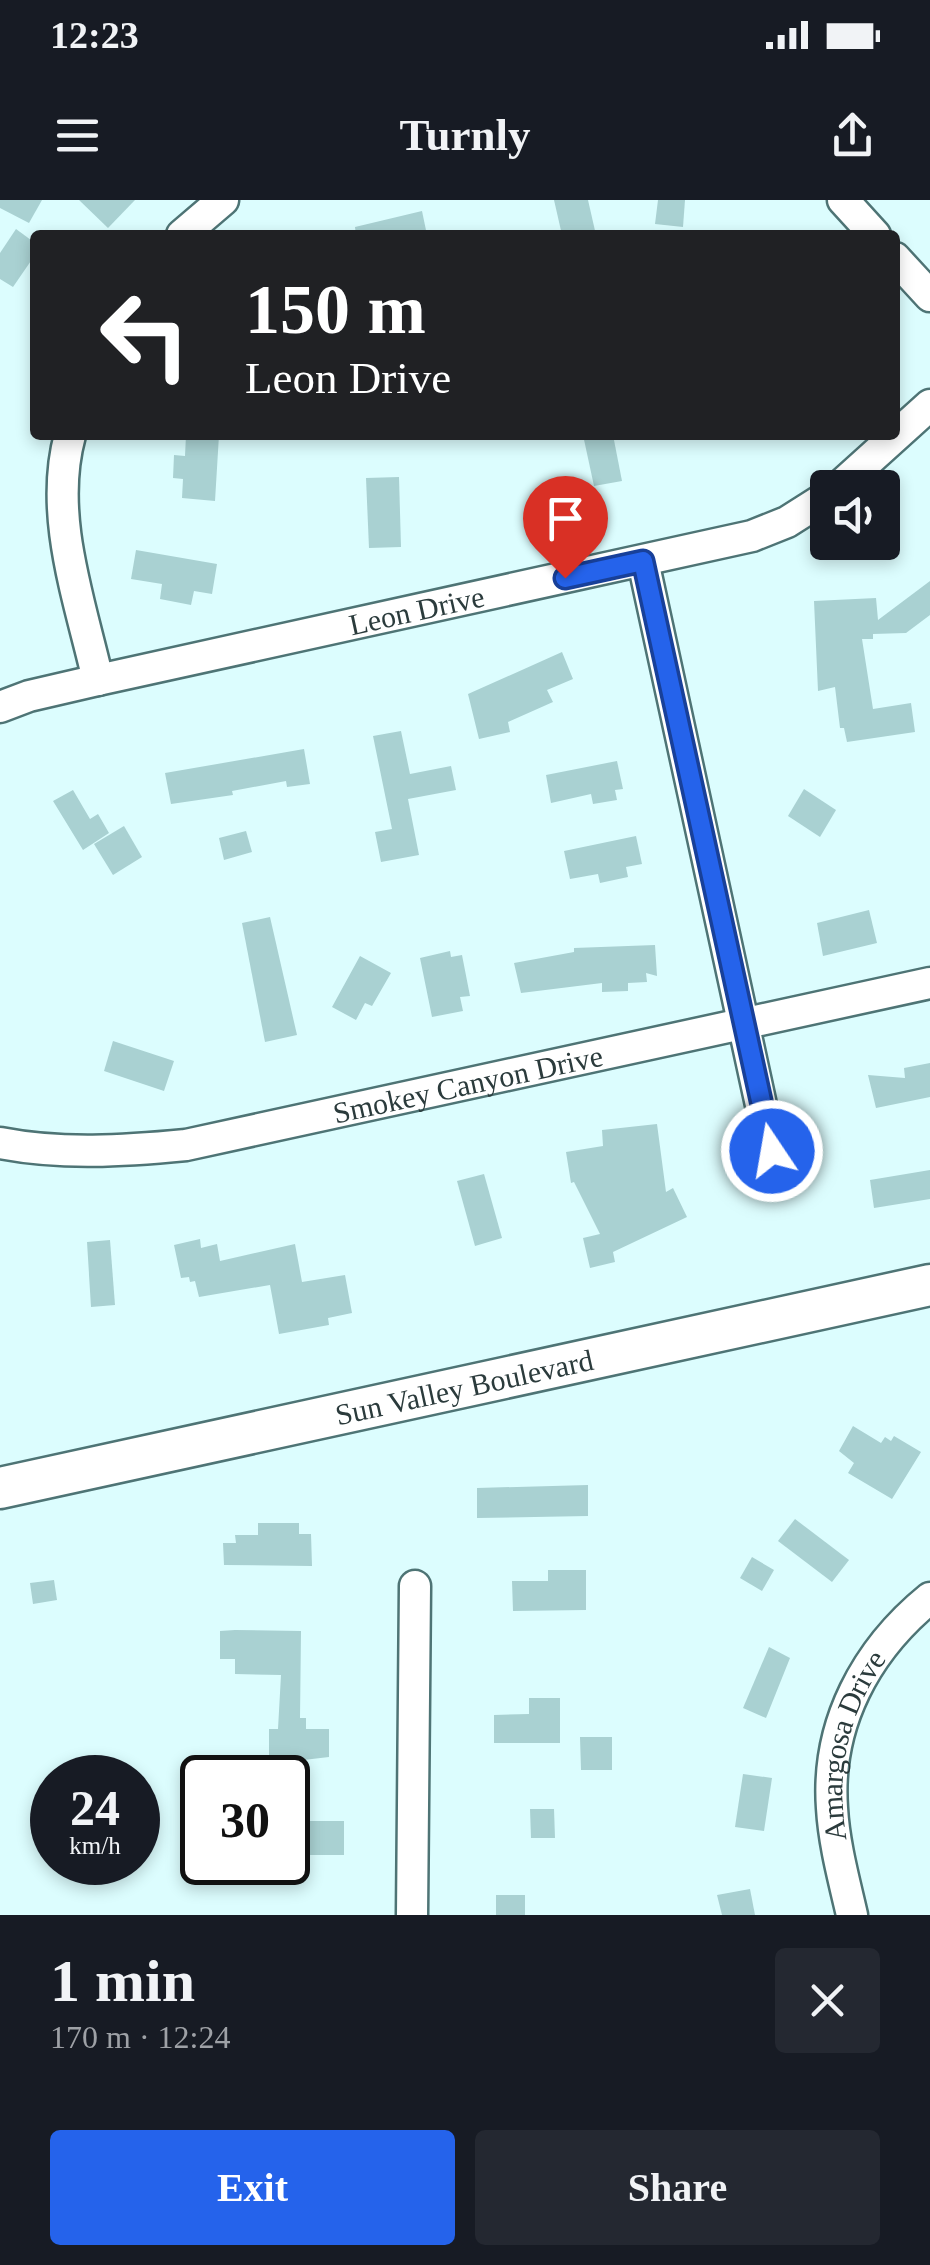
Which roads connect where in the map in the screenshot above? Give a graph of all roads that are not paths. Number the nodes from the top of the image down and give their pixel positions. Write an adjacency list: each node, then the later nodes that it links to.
1 (223, 200): 3 (street)
2 (843, 200): 4 (street)
3 (188, 230)
4 (870, 230)
5 (900, 263): 6 (street)
6 (930, 296)
7 (930, 405): 8 (street)
8 (900, 432)
9 (69, 440): 14 (street)
10 (891, 440): 11 (street)
11 (858, 470)
12 (810, 507): 13 (street, Leon Drive)
13 (643, 561): 14 (street, Leon Drive); 17 (street)
14 (98, 680): 15 (street, Leon Drive)
15 (0, 707)
16 (930, 984): 17 (street, Smokey Canyon Drive)
17 (744, 1024): 18 (street, Smokey Canyon Drive); 19 (street)
18 (0, 1142)
19 (772, 1151)
20 (930, 1285): 21 (main road, Sun Valley Boulevard)
21 (0, 1488)
22 (415, 1586): 24 (street)
23 (930, 1598): 25 (street, Amargosa Drive)
24 (412, 1915)
25 (852, 1915)

